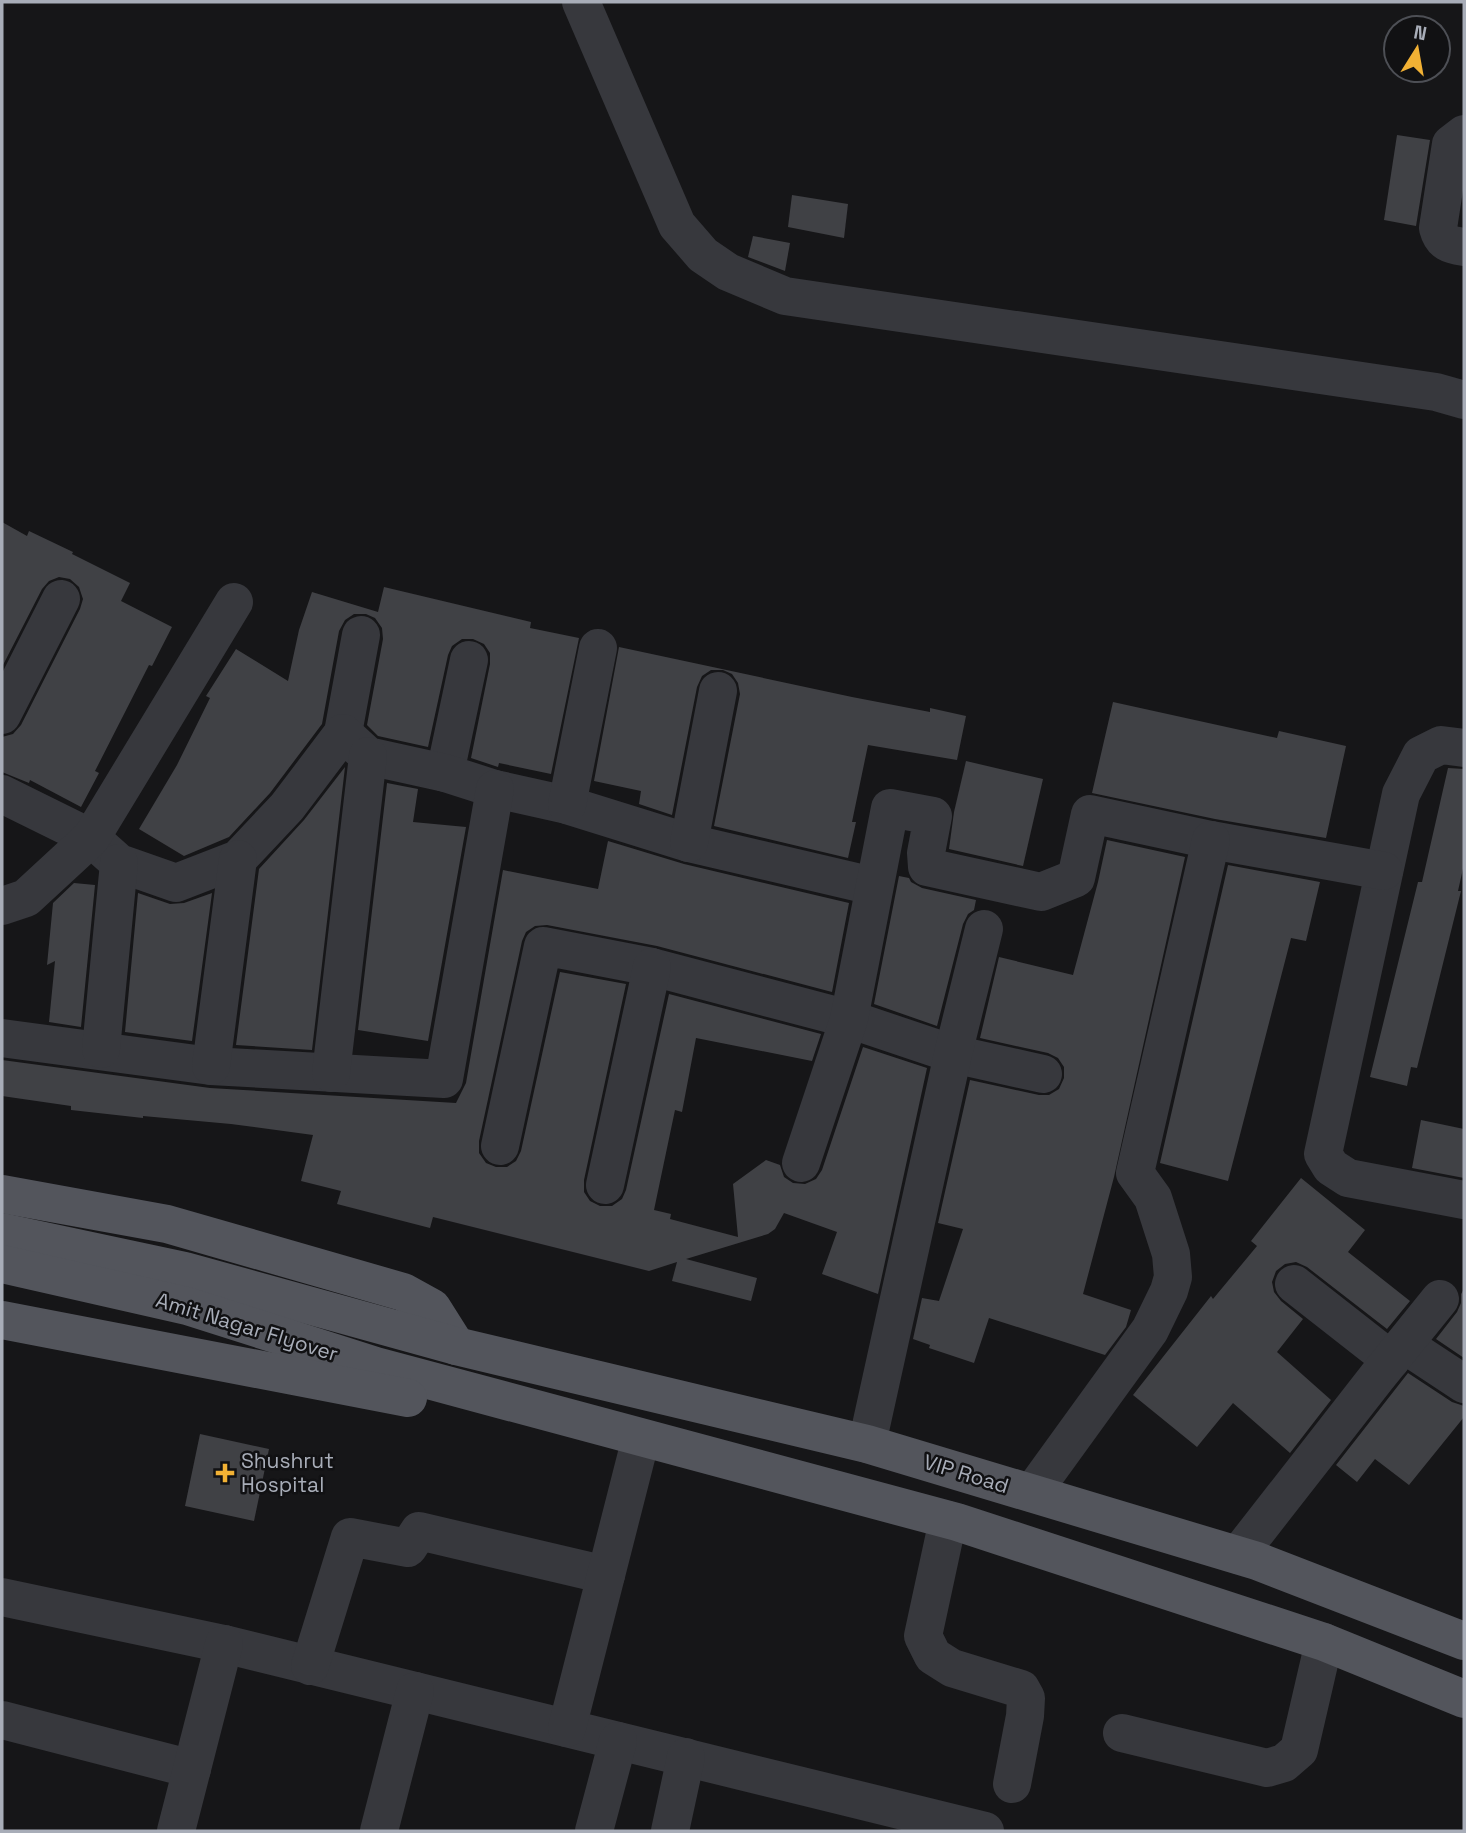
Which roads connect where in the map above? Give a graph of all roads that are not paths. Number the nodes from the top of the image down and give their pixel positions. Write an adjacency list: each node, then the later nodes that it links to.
1 (581, 2): 4 (street)
2 (1464, 134): 3 (street)
3 (1464, 247)
4 (1464, 400)
5 (61, 599): 11 (street)
6 (234, 602): 20 (street)
7 (361, 635): 12 (street)
8 (598, 648): 17 (street)
9 (470, 660): 14 (street)
10 (719, 691): 19 (street)
11 (2, 715)
12 (355, 744): 14 (street); 21 (street); 32 (street)
13 (1464, 748): 22 (street)
14 (445, 774): 15 (street)
15 (495, 789): 17 (street); 32 (street)
16 (2, 794): 20 (street)
17 (567, 805): 19 (street)
18 (1210, 840): 22 (street); 23 (street); 50 (street)
19 (689, 843): 23 (street)
20 (105, 851): 21 (street); 24 (street); 29 (street)
21 (238, 859): 31 (street)
22 (1384, 871): 38 (street)
23 (873, 886): 27 (street)
24 (2, 906)
25 (984, 929): 30 (street)
26 (652, 967): 27 (street); 34 (street); 36 (street)
27 (849, 1019): 30 (street); 35 (street)
28 (2, 1038): 29 (street)
29 (101, 1049): 31 (street)
30 (953, 1054): 33 (street); 49 (street)
31 (211, 1066): 32 (street)
32 (331, 1073)
33 (1043, 1074)
34 (499, 1146)
35 (801, 1163)
36 (605, 1185)
37 (2, 1194): 44 (main road)
38 (1464, 1200)
39 (2, 1232): 44 (main road, Amit Nagar Flyover)
40 (2, 1264): 47 (main road, Amit Nagar Flyover)
41 (1294, 1284): 45 (street)
42 (1440, 1300): 45 (street)
43 (2, 1320): 47 (main road)
44 (456, 1346): 49 (main road, VIP Road)
45 (1398, 1352): 46 (street); 52 (street)
46 (1464, 1384)
47 (490, 1396): 48 (main road, Amit Nagar Flyover)
48 (641, 1438): 51 (main road); 53 (street)
49 (867, 1444): 50 (main road, VIP Road)
50 (1032, 1493): 52 (main road, VIP Road)
51 (948, 1520): 56 (main road); 67 (street)
52 (1238, 1555): 55 (main road, VIP Road)
53 (606, 1575): 58 (street); 62 (street)
54 (2, 1597): 57 (street)
55 (1464, 1641)
56 (1324, 1642): 60 (main road); 63 (street)
57 (224, 1644): 58 (street); 66 (street)
58 (310, 1665): 59 (street)
59 (415, 1691): 62 (street); 69 (street)
60 (1464, 1699)
61 (2, 1720): 66 (street)
62 (567, 1728): 64 (street)
63 (1122, 1733)
64 (618, 1741): 65 (street); 70 (street)
65 (685, 1757): 71 (street); 72 (street)
66 (192, 1769): 68 (street)
67 (1012, 1784)
68 (176, 1831)
69 (379, 1831)
70 (594, 1831)
71 (670, 1831)
72 (985, 1831)

